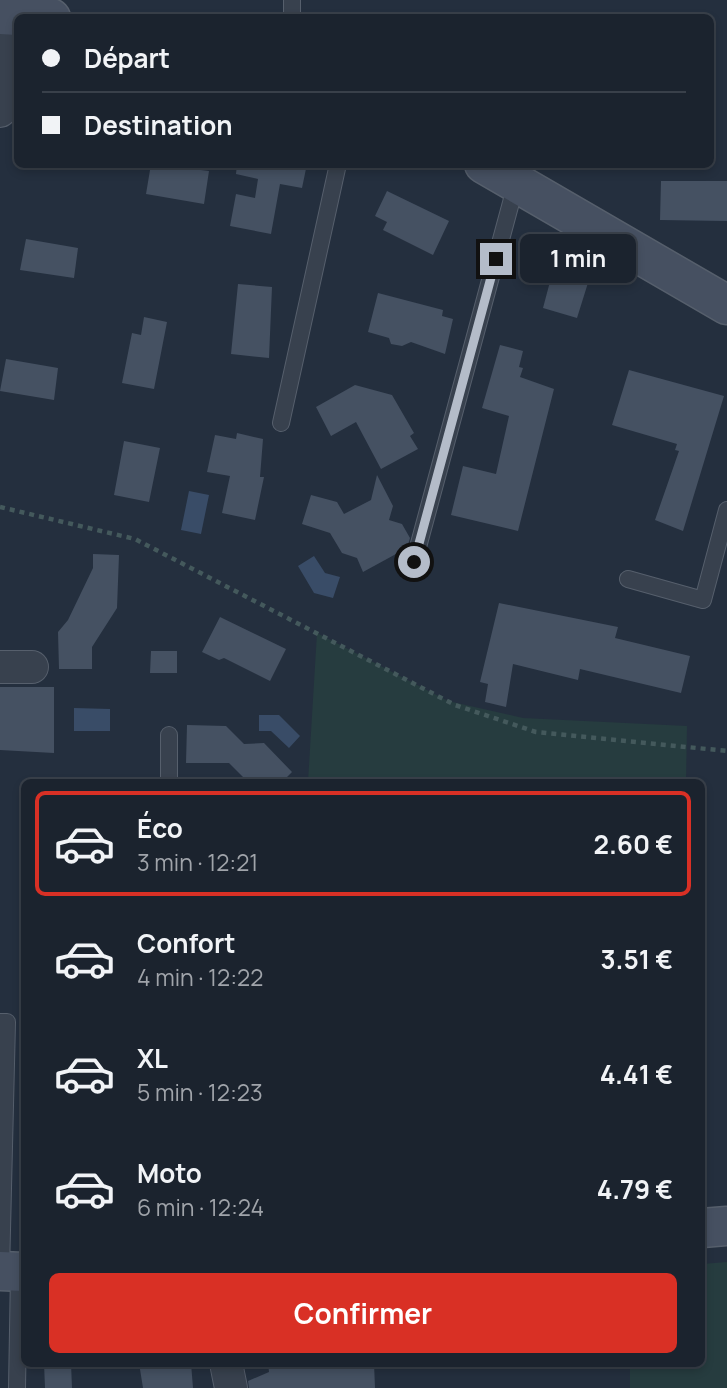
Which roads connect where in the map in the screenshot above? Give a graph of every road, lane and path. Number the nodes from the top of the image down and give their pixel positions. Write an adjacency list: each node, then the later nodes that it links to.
1 (53, 0): 2 (street)
2 (69, 14)
3 (14, 53): 4 (street)
4 (0, 111)
5 (337, 168): 9 (lane)
6 (490, 168): 7 (street)
7 (516, 184): 8 (street); 12 (lane)
8 (727, 305)
9 (281, 423)
10 (0, 508): 17 (path)
11 (727, 510): 13 (lane)
12 (414, 562)
13 (628, 579)
14 (0, 667): 15 (street)
15 (32, 667)
16 (169, 736): 18 (lane)
17 (727, 751)
18 (169, 779)
19 (0, 1022): 22 (lane)
20 (727, 1226): 21 (street)
21 (705, 1228)
22 (11, 1271): 24 (lane)
23 (227, 1367): 25 (street)
24 (17, 1388)
25 (231, 1388)

